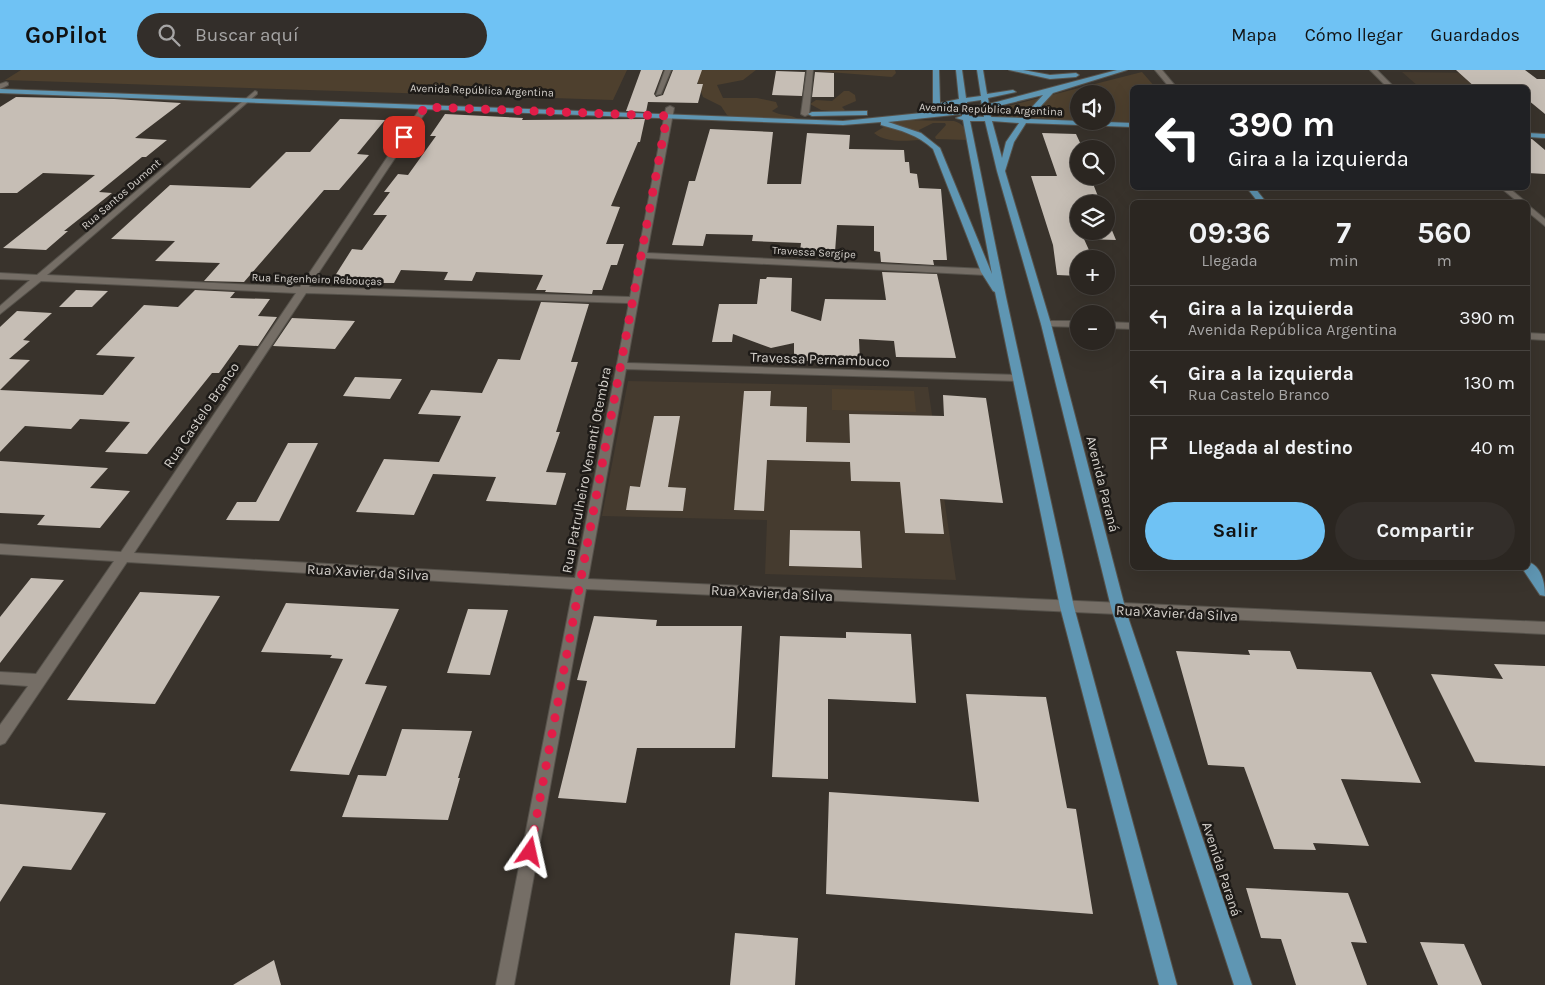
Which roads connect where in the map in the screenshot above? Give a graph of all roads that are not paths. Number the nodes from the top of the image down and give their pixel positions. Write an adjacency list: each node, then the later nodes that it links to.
1 (668, 70): 19 (street)
2 (810, 70): 29 (street)
3 (936, 70): 22 (main road)
4 (959, 70): 26 (main road)
5 (980, 70): 20 (main road, Avenida Paraná)
6 (1012, 70): 11 (main road)
7 (1124, 70): 17 (main road)
8 (1158, 70): 13 (street)
9 (1373, 70): 14 (street)
10 (1085, 73): 11 (main road)
11 (1076, 75): 12 (main road)
12 (1047, 84)
13 (1171, 85)
14 (1389, 85)
15 (1, 86): 18 (main road, Avenida República Argentina); 21 (main road, Avenida República Argentina)
16 (1022, 90): 20 (main road)
17 (1050, 92): 24 (main road); 31 (main road)
18 (255, 93): 21 (street, Rua Santos Dumont); 27 (main road, Avenida República Argentina)
19 (658, 94)
20 (985, 98): 24 (main road, Avenida Paraná); 26 (main road)
21 (247, 100): 23 (main road, Avenida República Argentina); 48 (street, Rua Santos Dumont)
22 (937, 106): 25 (main road, Avenida República Argentina); 26 (main road, Avenida República Argentina)
23 (425, 107): 27 (main road, Avenida República Argentina); 49 (street, Rua Castelo Branco)
24 (986, 107): 26 (main road); 30 (main road, Avenida Paraná)
25 (924, 108)
26 (965, 110): 30 (main road, Avenida República Argentina); 32 (main road, Avenida República Argentina); 50 (main road)
27 (668, 112): 29 (main road, Avenida República Argentina); 32 (main road, Avenida República Argentina); 45 (street, Rua Patrulheiro Venanti Otembra)
28 (869, 112): 29 (main road, Avenida República Argentina)
29 (804, 114)
30 (988, 119): 31 (main road, Avenida República Argentina); 38 (main road, Avenida Paraná)
31 (1024, 120): 33 (main road, Avenida República Argentina); 38 (main road)
32 (874, 121): 46 (main road)
33 (1130, 125)
34 (1530, 129): 35 (main road)
35 (1545, 130)
36 (1530, 135): 37 (main road)
37 (1545, 136)
38 (1001, 171): 53 (main road, Avenida Paraná)
39 (1253, 190): 41 (main road)
40 (1507, 190): 42 (street)
41 (1260, 200)
42 (1520, 200)
43 (1530, 210): 44 (street)
44 (1545, 223)
45 (642, 255): 46 (street, Travessa Sergipe); 51 (street, Rua Patrulheiro Venanti Otembra)
46 (986, 272): 50 (main road)
47 (0, 276): 48 (street, Rua Engenheiro Rebouças)
48 (40, 278): 49 (street, Rua Engenheiro Rebouças); 52 (street, Rua Santos Dumont)
49 (303, 290): 51 (street, Rua Engenheiro Rebouças); 62 (street, Rua Castelo Branco)
50 (1001, 297): 60 (main road)
51 (634, 300): 59 (street, Rua Patrulheiro Venanti Otembra)
52 (0, 311)
53 (1046, 324): 54 (street); 67 (main road, Avenida Paraná)
54 (1070, 324)
55 (1115, 325): 56 (street)
56 (1130, 326)
57 (1530, 336): 58 (street)
58 (1545, 337)
59 (621, 366): 60 (street, Travessa Pernambuco); 64 (street, Rua Patrulheiro Venanti Otembra)
60 (1018, 378): 66 (main road)
61 (0, 549): 62 (street, Rua Xavier da Silva)
62 (124, 557): 64 (street, Rua Xavier da Silva); 70 (street, Rua Castelo Branco)
63 (1530, 569): 65 (main road)
64 (579, 584): 66 (street, Rua Xavier da Silva); 72 (street, Rua Patrulheiro Venanti Otembra)
65 (1545, 591)
66 (1067, 607): 67 (street, Rua Xavier da Silva); 73 (main road)
67 (1119, 610): 68 (street, Rua Xavier da Silva); 74 (main road, Avenida Paraná)
68 (1545, 628)
69 (0, 678): 70 (street)
70 (38, 680): 71 (street, Rua Castelo Branco)
71 (0, 738)
72 (505, 985)
73 (1168, 985)
74 (1243, 985)

